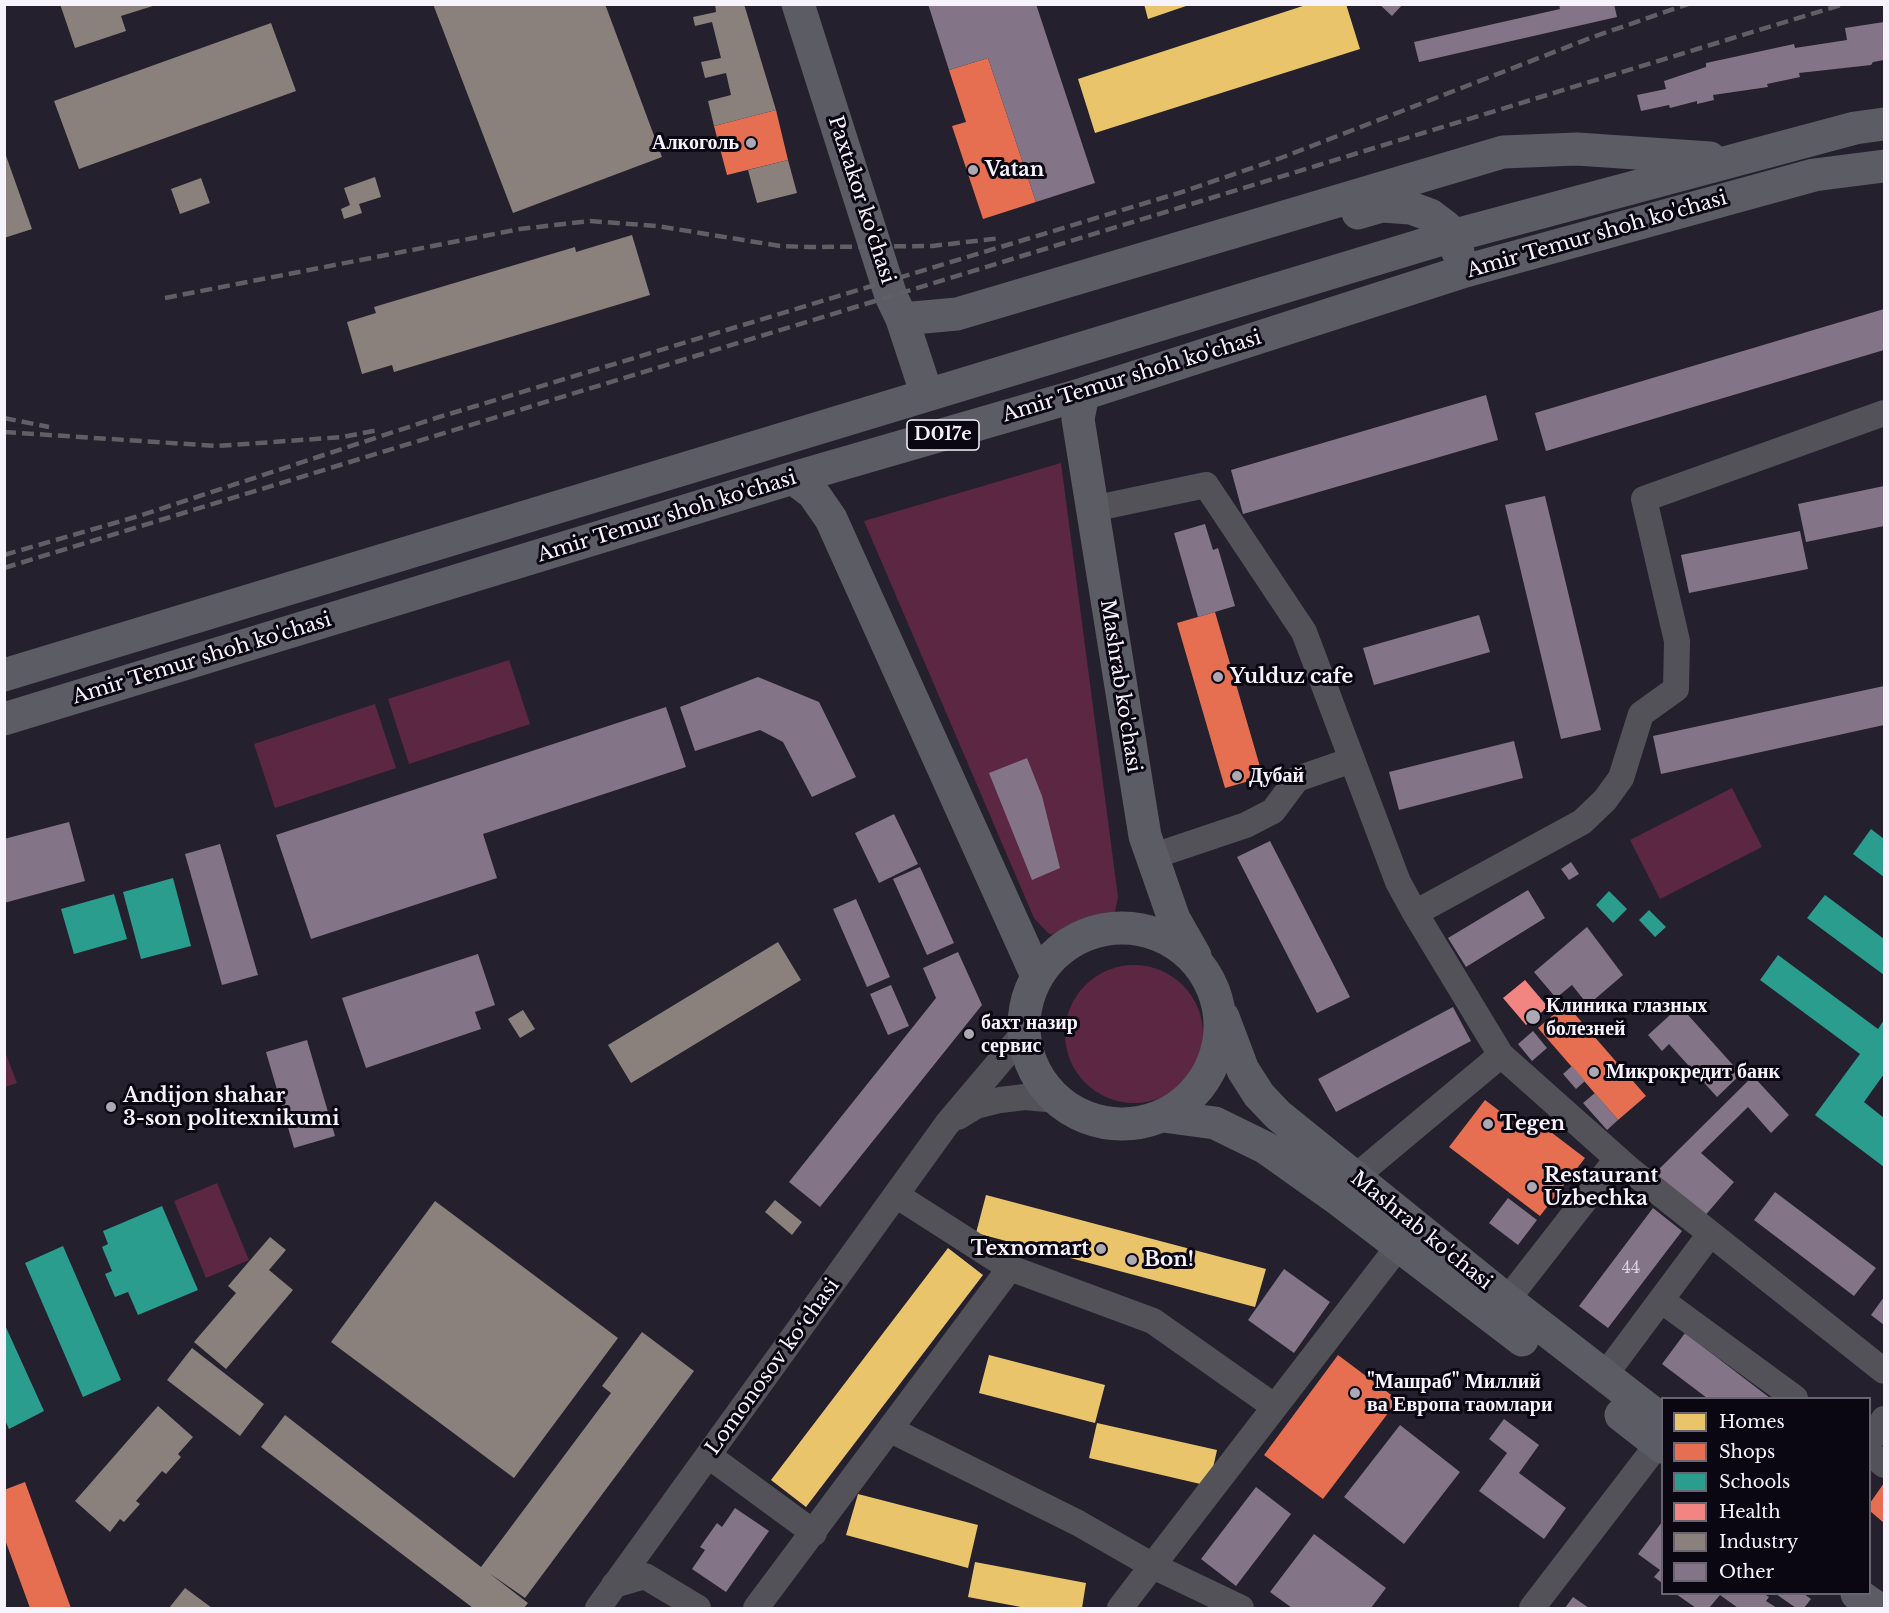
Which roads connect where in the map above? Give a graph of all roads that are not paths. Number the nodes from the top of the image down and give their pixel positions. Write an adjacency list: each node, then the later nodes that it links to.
1 (798, 4): 7 (main road, Paxtakor ko'chasi)
2 (1884, 124): 3 (main road, Amir Temur shoh ko'chasi / D017e)
3 (1730, 160): 5 (main road, Amir Temur shoh ko'chasi / D017e); 7 (main road)
4 (1879, 174): 6 (main road, Amir Temur shoh ko'chasi / D017e)
5 (1452, 236): 6 (main road); 7 (main road); 9 (main road, Amir Temur shoh ko'chasi / D017e)
6 (1465, 271): 8 (main road, Amir Temur shoh ko'chasi / D017e)
7 (902, 319): 9 (main road, Paxtakor ko'chasi)
8 (1083, 394): 11 (main road, Amir Temur shoh ko'chasi / D017e); 12 (main road, Mashrab ko'chasi)
9 (927, 395): 13 (main road, Amir Temur shoh ko'chasi / D017e)
10 (1884, 413): 17 (street)
11 (793, 478): 14 (main road, Amir Temur shoh ko'chasi / D017e); 19 (main road)
12 (1092, 509): 15 (street); 16 (main road, Mashrab ko'chasi)
13 (4, 675)
14 (4, 719)
15 (1352, 760): 16 (street); 17 (street)
16 (1151, 856): 18 (main road, Mashrab ko'chasi)
17 (1415, 913): 22 (street)
18 (1202, 968): 19 (main road, Mashrab ko'chasi); 20 (main road, Mashrab ko'chasi)
19 (1037, 976): 21 (main road, Mashrab ko'chasi)
20 (1220, 1010): 24 (main road, Mashrab ko'chasi); 27 (main road, Mashrab ko'chasi)
21 (1024, 1033): 23 (main road, Mashrab ko'chasi); 25 (street, Lomonosov koʻchasi)
22 (1501, 1055): 26 (street); 27 (street)
23 (1057, 1100): 24 (main road, Mashrab ko'chasi); 25 (street)
24 (1163, 1116): 30 (main road, Mashrab ko'chasi)
25 (947, 1124): 28 (street, Lomonosov koʻchasi)
26 (1617, 1159): 29 (street); 32 (street)
27 (1354, 1178): 32 (main road, Mashrab ko'chasi)
28 (896, 1195): 31 (street); 43 (street, Lomonosov koʻchasi)
29 (1710, 1234): 33 (street); 34 (street)
30 (1398, 1246): 37 (street); 40 (main road, Mashrab ko'chasi)
31 (1010, 1268): 37 (street); 39 (street)
32 (1507, 1300): 35 (main road, Mashrab ko'chasi)
33 (1661, 1300): 35 (street); 36 (street)
34 (1884, 1371)
35 (1605, 1375): 40 (main road, Mashrab ko'chasi)
36 (1794, 1397)
37 (1275, 1407): 46 (street)
38 (1884, 1419): 41 (street)
39 (891, 1430): 45 (street); 46 (street)
40 (1661, 1437): 56 (street)
41 (1871, 1438)
42 (1871, 1455): 44 (street)
43 (709, 1456): 45 (street); 48 (street, Lomonosov koʻchasi)
44 (1884, 1465)
45 (814, 1533): 53 (street)
46 (1153, 1566): 54 (street); 55 (street)
47 (1871, 1575): 49 (main road)
48 (614, 1585): 51 (street, Lomonosov koʻchasi); 52 (street)
49 (1884, 1585)
50 (1860, 1595): 57 (main road)
51 (598, 1608)
52 (698, 1608)
53 (756, 1608)
54 (1120, 1608)
55 (1241, 1608)
56 (1532, 1608)
57 (1877, 1608)

